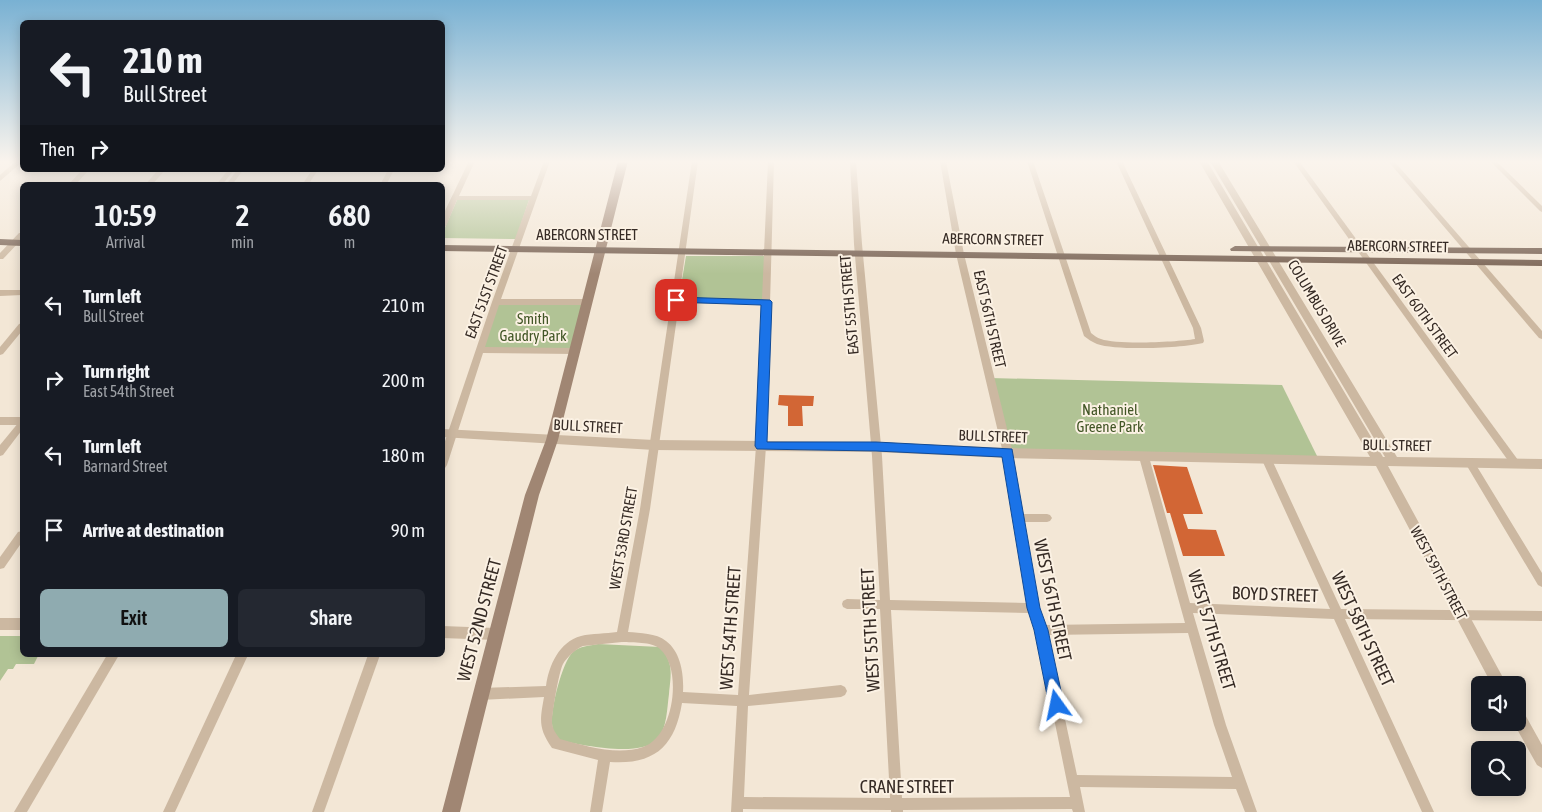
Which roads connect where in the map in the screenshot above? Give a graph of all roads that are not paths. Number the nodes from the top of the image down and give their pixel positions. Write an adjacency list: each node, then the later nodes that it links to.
1 (455, 198): 16 (street)
2 (533, 198): 23 (street, EAST 51ST STREET)
3 (613, 199): 24 (main road, WEST 52ND STREET)
4 (691, 199): 25 (street, WEST 53RD STREET)
5 (770, 199): 27 (street, WEST 54TH STREET)
6 (855, 199): 28 (street, EAST 55TH STREET)
7 (950, 199): 29 (street, EAST 56TH STREET)
8 (1043, 199): 32 (street)
9 (1137, 199): 36 (street)
10 (1225, 199): 34 (street, COLUMBUS DRIVE)
11 (1237, 199): 35 (street, COLUMBUS DRIVE)
12 (1323, 199): 30 (street, EAST 60TH STREET)
13 (1424, 199): 31 (street)
14 (1531, 199): 15 (street)
15 (1542, 210)
16 (445, 220)
17 (0, 234): 18 (main road)
18 (20, 239)
19 (20, 239): 22 (main road)
20 (20, 240): 37 (street)
21 (445, 240): 23 (main road, ABERCORN STREET)
22 (0, 242)
23 (518, 245): 24 (main road, ABERCORN STREET); 26 (main road, ABERCORN STREET); 44 (street, EAST 51ST STREET)
24 (601, 245): 25 (main road, ABERCORN STREET); 45 (main road, WEST 52ND STREET)
25 (684, 246): 27 (main road, ABERCORN STREET); 43 (street, WEST 53RD STREET)
26 (445, 248)
27 (769, 248): 28 (main road, ABERCORN STREET); 46 (street, WEST 54TH STREET)
28 (858, 248): 29 (main road, ABERCORN STREET); 60 (street, EAST 55TH STREET)
29 (960, 250): 32 (main road, ABERCORN STREET); 63 (street, EAST 56TH STREET)
30 (1360, 250): 31 (main road, ABERCORN STREET); 35 (main road, ABERCORN STREET); 38 (street, EAST 60TH STREET)
31 (1469, 250): 33 (main road, ABERCORN STREET); 39 (street)
32 (1060, 251): 36 (main road, ABERCORN STREET); 36 (street)
33 (1542, 251)
34 (1256, 253): 35 (main road, ABERCORN STREET); 36 (main road, ABERCORN STREET); 66 (street, COLUMBUS DRIVE)
35 (1269, 253): 38 (main road, ABERCORN STREET); 67 (street, COLUMBUS DRIVE)
36 (1162, 254)
37 (0, 256)
38 (1367, 261): 39 (main road, ABERCORN STREET); 69 (street, EAST 60TH STREET)
39 (1479, 263): 40 (main road, ABERCORN STREET); 48 (street)
40 (1542, 264)
41 (0, 293): 42 (street)
42 (20, 293)
43 (676, 300): 46 (street); 58 (street, WEST 53RD STREET)
44 (496, 302): 45 (street); 50 (street, EAST 51ST STREET)
45 (586, 302): 51 (main road, WEST 52ND STREET)
46 (766, 302): 59 (street, WEST 54TH STREET)
47 (20, 328): 49 (street)
48 (1542, 336)
49 (4, 342): 52 (street)
50 (480, 350): 51 (street); 56 (street, EAST 51ST STREET)
51 (574, 351): 57 (main road, WEST 52ND STREET)
52 (0, 352)
53 (0, 421): 54 (street)
54 (20, 421)
55 (20, 427): 62 (street)
56 (448, 433): 57 (street, BULL STREET); 61 (street, EAST 51ST STREET)
57 (552, 440): 58 (street, BULL STREET); 88 (main road, WEST 52ND STREET)
58 (654, 445): 59 (street, BULL STREET); 89 (street, WEST 53RD STREET)
59 (761, 446): 60 (street, BULL STREET); 98 (street, WEST 54TH STREET)
60 (876, 447): 63 (street, BULL STREET); 77 (street, WEST 55TH STREET)
61 (445, 449)
62 (0, 452)
63 (1008, 453): 64 (street, BULL STREET); 71 (street, WEST 56TH STREET)
64 (1144, 456): 65 (street, BULL STREET); 79 (street, WEST 57TH STREET)
65 (1268, 460): 66 (street, BULL STREET); 80 (street, WEST 58TH STREET)
66 (1379, 461): 67 (street, BULL STREET); 81 (street, WEST 59TH STREET)
67 (1394, 462): 68 (street, BULL STREET)
68 (1470, 463): 69 (street, BULL STREET); 75 (street)
69 (1515, 463): 70 (street, BULL STREET)
70 (1542, 464)
71 (1018, 518): 72 (street); 78 (street, WEST 56TH STREET)
72 (1048, 518)
73 (20, 538): 74 (street)
74 (0, 564)
75 (1542, 582)
76 (847, 604): 77 (street)
77 (887, 604): 78 (street); 106 (street, WEST 55TH STREET)
78 (1034, 608): 86 (street, WEST 56TH STREET)
79 (1186, 608): 80 (street, BOYD STREET); 85 (street, WEST 57TH STREET)
80 (1336, 614): 81 (street, BOYD STREET); 113 (street, WEST 58TH STREET)
81 (1462, 615): 82 (street, BOYD STREET); 93 (street, WEST 59TH STREET)
82 (1542, 616)
83 (0, 624): 84 (street)
84 (20, 624)
85 (1192, 628): 86 (street); 103 (street, WEST 57TH STREET)
86 (1041, 630): 102 (street, WEST 56TH STREET)
87 (445, 632): 88 (street)
88 (496, 634): 96 (main road, WEST 52ND STREET)
89 (622, 637): 94 (street); 97 (street)
90 (112, 657): 107 (street)
91 (241, 657): 108 (street)
92 (373, 657): 109 (street)
93 (1495, 676)
94 (550, 691): 96 (street); 100 (street)
95 (840, 691): 98 (street)
96 (480, 694): 110 (main road, WEST 52ND STREET)
97 (677, 697): 98 (street); 100 (street)
98 (743, 702): 104 (street, WEST 54TH STREET)
99 (1526, 731): 101 (street)
100 (605, 755): 111 (street)
101 (1542, 760)
102 (1073, 781): 103 (street); 105 (street, WEST 56TH STREET)
103 (1240, 783): 112 (street, WEST 57TH STREET)
104 (737, 807): 106 (street, CRANE STREET)
105 (1078, 807): 106 (street, CRANE STREET)
106 (897, 808)
107 (20, 812)
108 (169, 812)
109 (318, 812)
110 (451, 812)
111 (596, 812)
112 (1251, 812)
113 (1428, 812)

